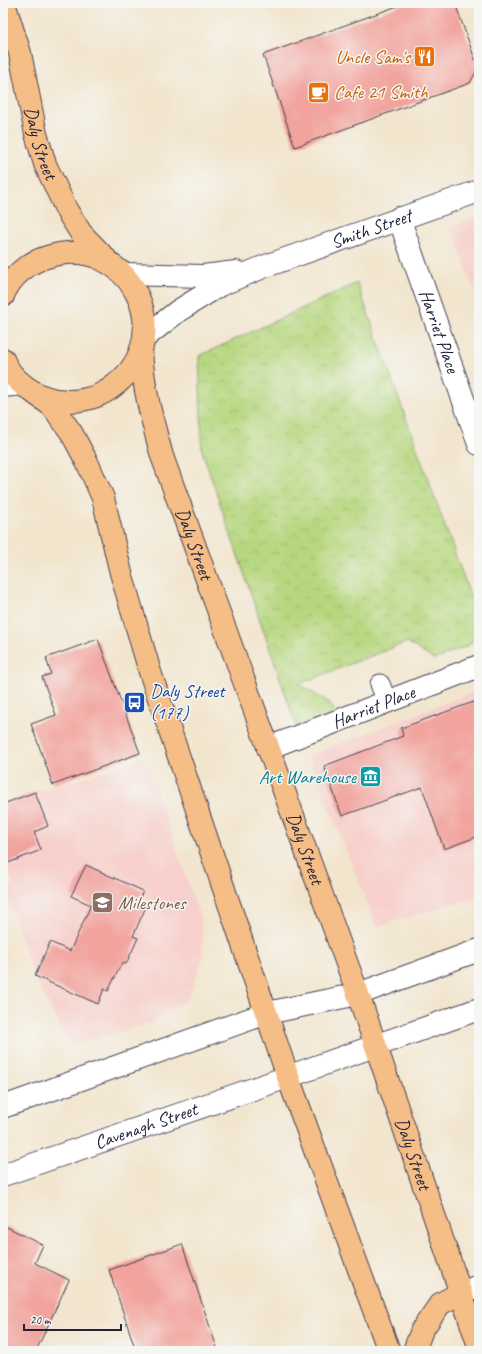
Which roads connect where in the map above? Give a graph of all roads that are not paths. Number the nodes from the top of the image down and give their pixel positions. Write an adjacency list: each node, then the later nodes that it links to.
1 (4, 3): 5 (main road, Daly Street)
2 (479, 190): 3 (street, Smith Street)
3 (399, 218): 4 (street, Smith Street); 10 (street, Harriet Place)
4 (263, 267): 5 (street, Smith Street); 7 (street, Smith Street)
5 (118, 270): 6 (main road); 7 (main road, Daly Street)
6 (3, 296)
7 (142, 344): 9 (main road); 12 (main road, Daly Street)
8 (3, 359): 9 (main road)
9 (20, 387): 16 (main road)
10 (479, 444)
11 (479, 666): 12 (street, Harriet Place)
12 (268, 748): 14 (main road, Daly Street)
13 (479, 950): 14 (street)
14 (358, 994): 16 (street); 17 (main road, Daly Street)
15 (479, 1009): 17 (street, Cavenagh Street)
16 (267, 1013): 18 (main road); 19 (street)
17 (376, 1046): 18 (street, Cavenagh Street); 21 (main road, Daly Street)
18 (288, 1076): 20 (street, Cavenagh Street); 23 (main road)
19 (3, 1107)
20 (3, 1174)
21 (470, 1289): 22 (main road, Daly Street); 24 (main road)
22 (479, 1346)
23 (389, 1351)
24 (414, 1351)

